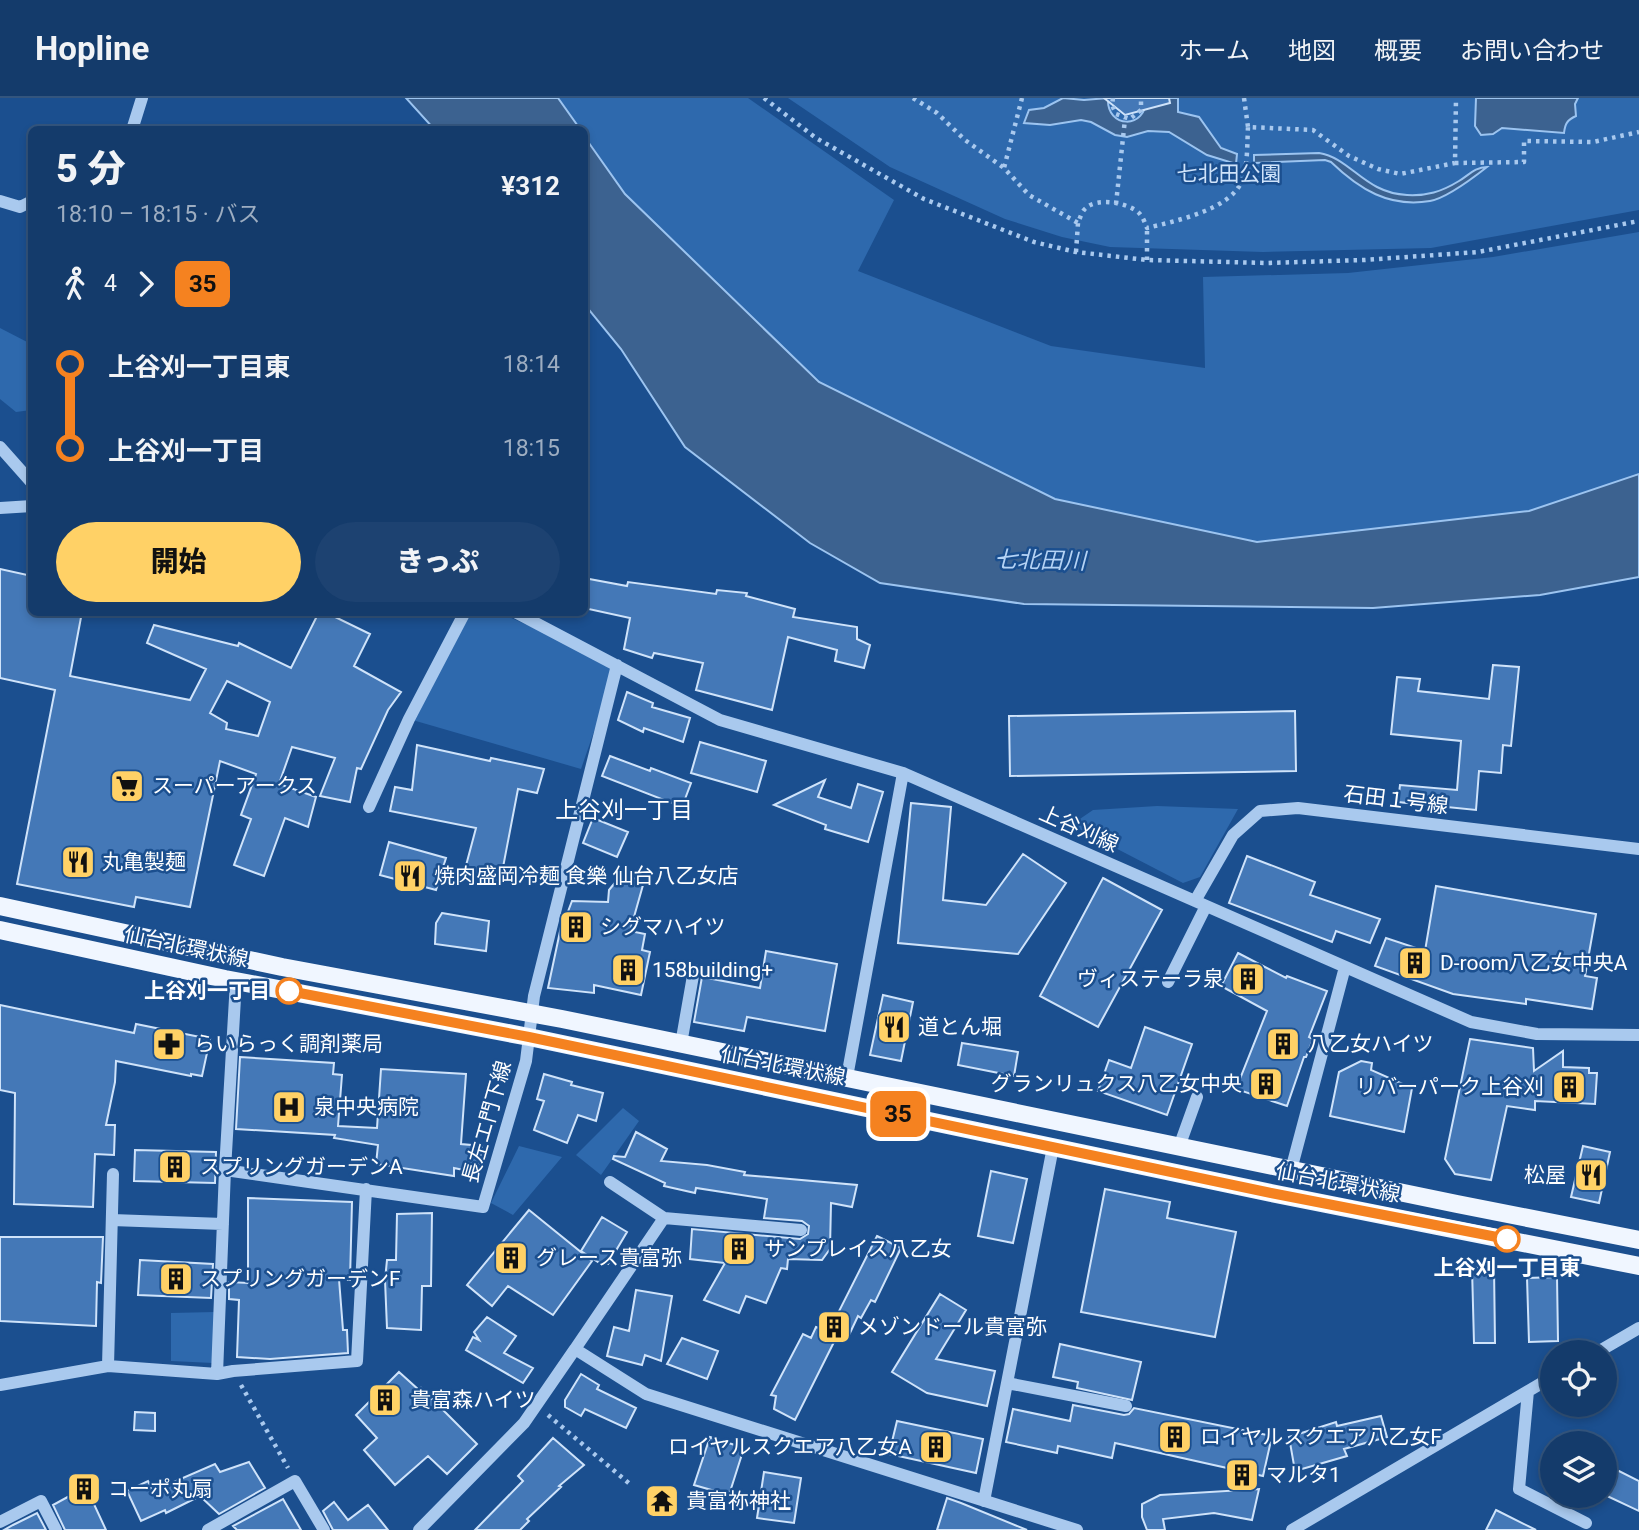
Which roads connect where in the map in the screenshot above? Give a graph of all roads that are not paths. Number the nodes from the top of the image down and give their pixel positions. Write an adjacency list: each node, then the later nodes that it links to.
1 (142, 98): 2 (street)
2 (133, 126)
3 (0, 201): 4 (street)
4 (28, 203)
5 (0, 447): 6 (street)
6 (28, 478)
7 (28, 506): 8 (street)
8 (0, 508)
9 (463, 616): 13 (street)
10 (523, 616): 11 (street, 上谷刈線)
11 (617, 665): 12 (street, 上谷刈線); 22 (street, 長左エ門下線)
12 (903, 773): 15 (street, 上谷刈線); 26 (street)
13 (369, 807)
14 (1639, 849): 15 (street, 石田１号線)
15 (1200, 903): 18 (street, 上谷刈線); 21 (street, 石田１号線)
16 (0, 906): 22 (main road, 仙台北環状線)
17 (0, 930): 20 (main road, 仙台北環状線)
18 (1345, 967): 23 (street, 上谷刈線); 31 (street)
19 (694, 970): 25 (street)
20 (236, 981): 24 (main road, 仙台北環状線); 30 (street)
21 (1168, 982)
22 (533, 1014): 24 (street, 長左エ門下線); 25 (main road, 仙台北環状線)
23 (1639, 1035)
24 (529, 1037): 28 (main road, 仙台北環状線); 34 (street, 長左エ門下線)
25 (681, 1044): 26 (main road, 仙台北環状線)
26 (847, 1077): 29 (main road, 仙台北環状線)
27 (1197, 1097): 29 (street)
28 (1053, 1147): 40 (main road, 仙台北環状線); 46 (street)
29 (1179, 1147): 31 (main road, 仙台北環状線)
30 (225, 1170): 34 (street, 長左エ門下線); 37 (street)
31 (1291, 1170): 39 (main road, 仙台北環状線)
32 (113, 1174): 36 (street)
33 (610, 1182): 35 (street)
34 (366, 1189): 45 (street)
35 (664, 1218): 38 (street); 43 (street)
36 (112, 1220): 37 (street); 44 (street)
37 (223, 1224): 45 (street)
38 (801, 1230)
39 (1639, 1240)
40 (1639, 1266)
41 (1639, 1328): 42 (street)
42 (1617, 1341)
43 (575, 1349): 51 (street); 57 (street)
44 (108, 1366): 45 (street); 48 (street)
45 (217, 1374)
46 (1007, 1383): 50 (street); 51 (street)
47 (1540, 1384): 49 (street)
48 (0, 1385)
49 (1528, 1391): 53 (street); 59 (street)
50 (1126, 1406)
51 (984, 1501): 58 (street)
52 (0, 1522): 54 (street)
53 (1586, 1523)
54 (56, 1530)
55 (208, 1530): 56 (street)
56 (324, 1530)
57 (419, 1530)
58 (1077, 1530)
59 (1292, 1530)

